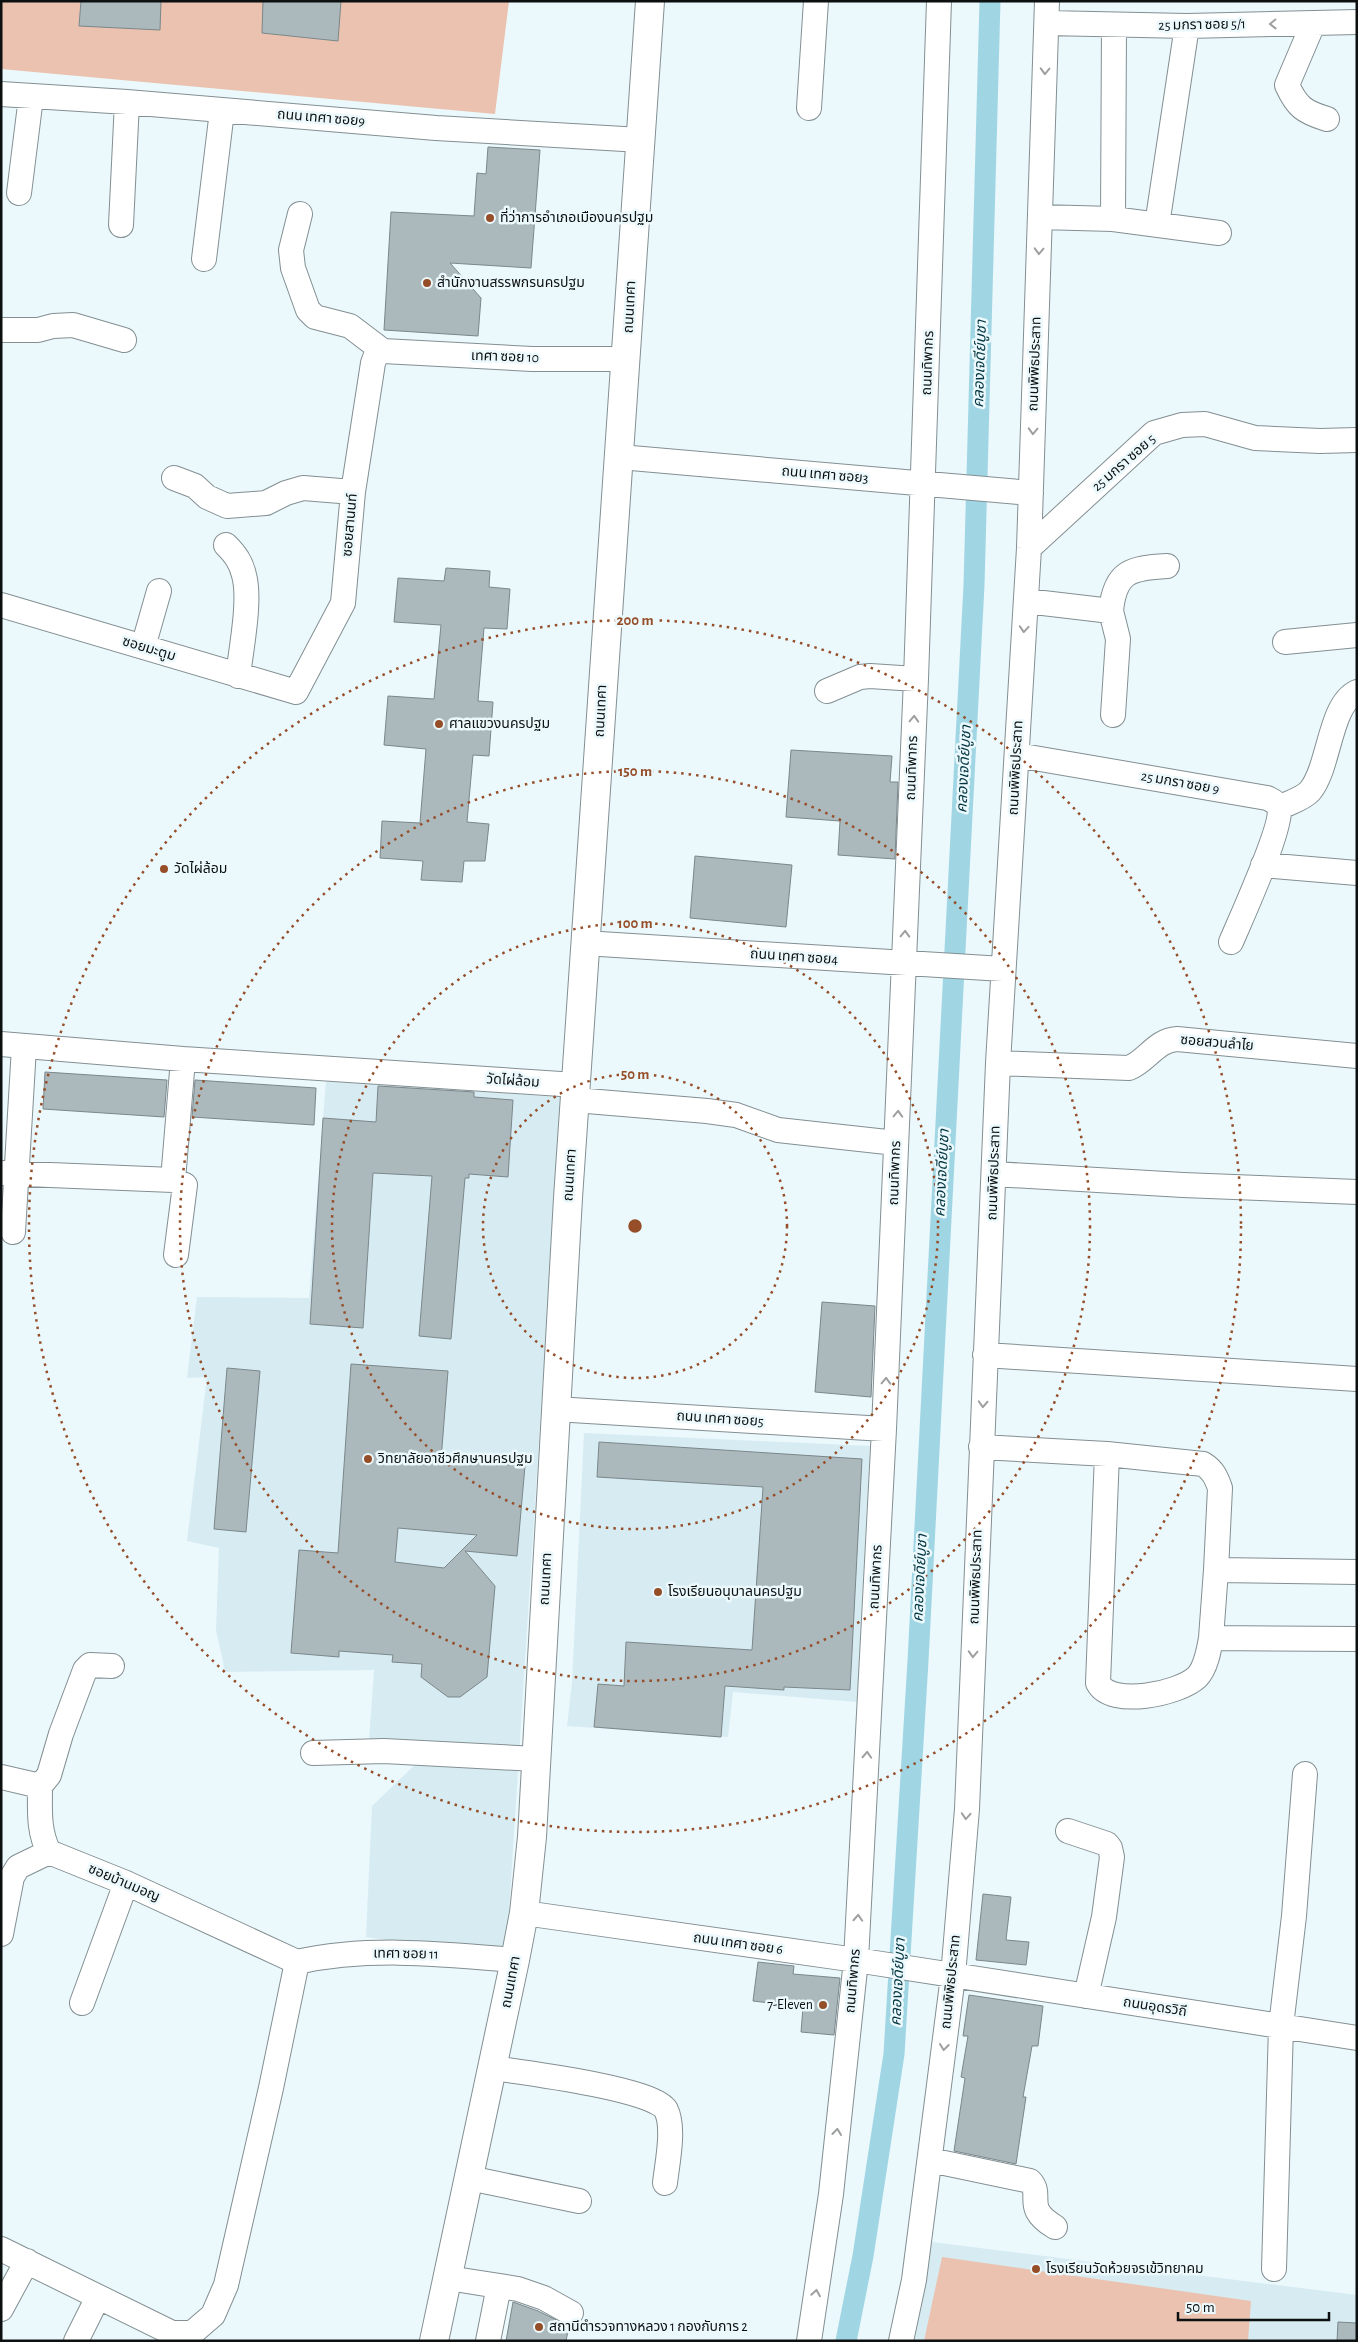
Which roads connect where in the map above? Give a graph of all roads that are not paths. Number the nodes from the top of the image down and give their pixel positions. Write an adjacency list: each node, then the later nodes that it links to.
1 (650, 1): 15 (main road, ถนนเทศา)
2 (816, 1): 12 (street)
3 (939, 1): 31 (street, ถนนทิพากร)
4 (1047, 12): 7 (street, 25 มกรา ซอย 5/1); 18 (street, ถนนพิพิธประสาท, one-way to 18)
5 (1357, 22): 6 (street, 25 มกรา ซอย 5/1)
6 (1313, 24): 8 (street, 25 มกรา ซอย 5/1, one-way to 8); 14 (street)
7 (1114, 26): 8 (street, 25 มกรา ซอย 5/1); 19 (street)
8 (1187, 26): 21 (street)
9 (1, 94): 10 (street, ถนน เทศา ซอย9)
10 (31, 97): 11 (street, ถนน เทศา ซอย9); 16 (street)
11 (127, 102): 13 (street, ถนน เทศา ซอย9); 20 (street)
12 (809, 108)
13 (222, 110): 15 (street, ถนน เทศา ซอย9); 23 (street)
14 (1327, 119)
15 (641, 140): 27 (main road, ถนนเทศา)
16 (19, 193)
17 (300, 214): 26 (street)
18 (1040, 217): 19 (street); 33 (street, ถนนพิพิธประสาท, one-way to 33)
19 (1113, 219): 21 (street)
20 (121, 225)
21 (1156, 225): 22 (street)
22 (1219, 233)
23 (204, 259)
24 (1, 330): 25 (street)
25 (124, 340)
26 (383, 351): 27 (street, เทศา ซอย 10); 32 (street, ซอยสานนท์)
27 (627, 358): 29 (main road, ถนนเทศา)
28 (1357, 440): 35 (street, 25 มกรา ซอย 5)
29 (620, 457): 31 (street, ถนน เทศา ซอย3); 55 (main road, ถนนเทศา)
30 (174, 478): 32 (street)
31 (935, 485): 33 (street, ถนน เทศา ซอย3); 45 (street, ถนนทิพากร)
32 (353, 492): 47 (street, ซอยสานนท์)
33 (1022, 492): 35 (street, ถนนพิพิธประสาท)
34 (226, 545): 44 (street)
35 (1029, 548): 38 (street, ถนนพิพิธประสาท)
36 (1167, 566): 40 (street)
37 (159, 591): 43 (street)
38 (1026, 602): 40 (street); 50 (street, ถนนพิพิธประสาท, one-way to 50)
39 (1, 605): 43 (street, ซอยมะตูม)
40 (1111, 611): 49 (street)
41 (1357, 635): 42 (street)
42 (1285, 642)
43 (143, 647): 44 (street, ซอยมะตูม)
44 (238, 676): 47 (street, ซอยมะตูม)
45 (916, 679): 46 (street); 56 (street, ถนนทิพากร, one-way to 45)
46 (827, 691)
47 (296, 692)
48 (1357, 692): 51 (street)
49 (1113, 715)
50 (1018, 755): 51 (street, 25 มกรา ซอย 9); 57 (street, ถนนพิพิธประสาท)
51 (1279, 808): 52 (street)
52 (1264, 865): 53 (street); 54 (street)
53 (1357, 873)
54 (1232, 942)
55 (584, 943): 56 (street, ถนน เทศา ซอย4); 62 (main road, ถนนเทศา)
56 (914, 964): 57 (street, ถนน เทศา ซอย4); 63 (street, ถนนทิพากร, one-way to 56)
57 (995, 969): 61 (street, ถนนพิพิธประสาท)
58 (12, 1046): 60 (street, วัดไผ่ล้อม); 64 (street)
59 (1357, 1056): 61 (street, ซอยสวนลำไย)
60 (183, 1059): 62 (street, วัดไผ่ล้อม); 66 (street)
61 (998, 1063): 65 (street, ถนนพิพิธประสาท)
62 (575, 1093): 63 (street, วัดไผ่ล้อม); 72 (main road, ถนนเทศา)
63 (896, 1143): 73 (street, ถนนทิพากร, one-way to 63)
64 (9, 1174): 66 (street); 68 (street)
65 (994, 1174): 67 (street); 70 (street, ถนนพิพิธประสาท)
66 (174, 1180): 69 (street)
67 (1357, 1192)
68 (13, 1232)
69 (176, 1255)
70 (985, 1355): 71 (street); 74 (street, ถนนพิพิธประสาท, one-way to 74)
71 (1357, 1379)
72 (556, 1409): 73 (street, ถนน เทศา ซอย5); 82 (main road, ถนนเทศา)
73 (884, 1430): 92 (street, ถนนทิพากร, one-way to 73)
74 (980, 1447): 75 (street); 94 (street, ถนนพิพิธประสาท, one-way to 94)
75 (1107, 1454): 76 (street); 78 (street)
76 (1216, 1570): 77 (street); 78 (street)
77 (1357, 1572)
78 (1211, 1638): 79 (street)
79 (1357, 1639)
80 (112, 1666): 85 (street)
81 (313, 1753): 82 (street)
82 (536, 1759): 89 (main road, ถนนเทศา)
83 (1305, 1774): 97 (street)
84 (1, 1777): 85 (street)
85 (40, 1786): 87 (street)
86 (1068, 1831): 95 (street)
87 (49, 1852): 88 (street, ซอยบ้านมอญ); 90 (street)
88 (126, 1882): 93 (street, ซอยบ้านมอญ); 96 (street)
89 (524, 1913): 91 (main road, ถนนเทศา); 92 (street, ถนน เทศา ซอย 6)
90 (1, 1934)
91 (515, 1960): 93 (street, เทศา ซอย 11); 99 (main road, ถนนเทศา)
92 (856, 1960): 94 (street, ถนน เทศา ซอย 6); 116 (street, ถนนทิพากร, one-way to 92)
93 (297, 1962): 110 (street)
94 (953, 1976): 95 (street, ถนนอุดรวิถี); 100 (street, ถนนพิพิธประสาท, one-way to 100)
95 (1086, 1996): 97 (street, ถนนอุดรวิถี)
96 (82, 2003)
97 (1281, 2026): 98 (street, ถนนอุดรวิถี); 107 (street)
98 (1357, 2038)
99 (493, 2068): 101 (main road, ถนนเทศา); 102 (street)
100 (930, 2160): 104 (street); 117 (street, ถนนพิพิธประสาท)
101 (469, 2178): 103 (street); 108 (main road, ถนนเทศา)
102 (665, 2183)
103 (579, 2200)
104 (1055, 2227)
105 (1, 2249): 106 (street)
106 (27, 2261): 110 (street); 111 (street)
107 (1274, 2269)
108 (448, 2278): 109 (street); 114 (main road, ถนนเทศา)
109 (499, 2286): 112 (street); 115 (street)
110 (98, 2297): 113 (street)
111 (1, 2309)
112 (571, 2313)
113 (76, 2341)
114 (434, 2341)
115 (488, 2341)
116 (809, 2341)
117 (901, 2341)

